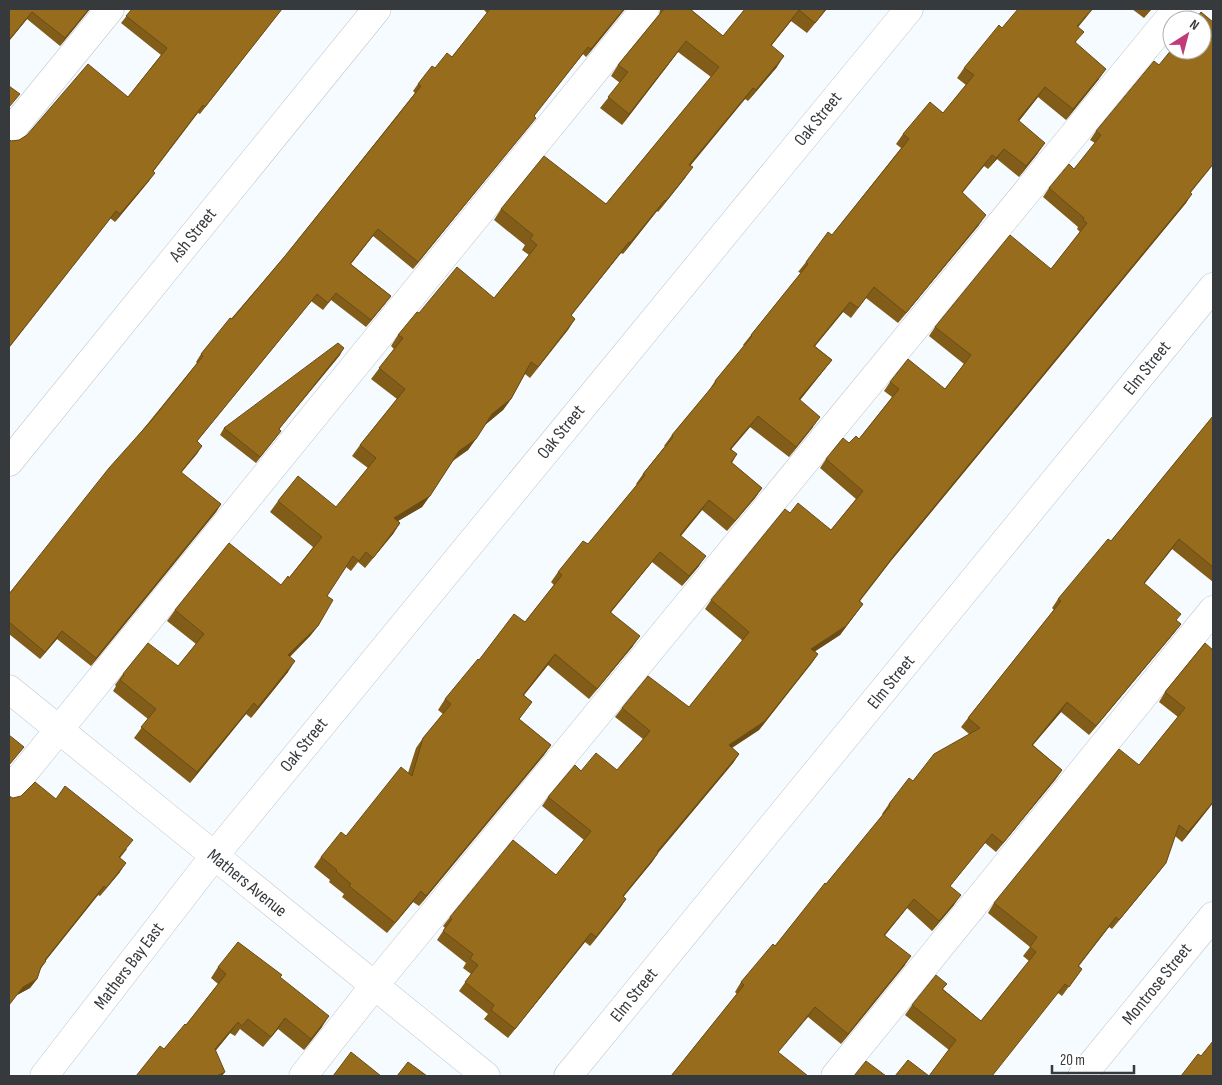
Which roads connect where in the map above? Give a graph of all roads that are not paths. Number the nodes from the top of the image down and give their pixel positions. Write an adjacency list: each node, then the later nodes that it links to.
1 (110, 9): 6 (street)
2 (377, 9): 8 (street, Ash Street)
3 (644, 9): 11 (street)
4 (909, 9): 13 (street, Oak Street)
5 (1177, 9): 15 (street)
6 (9, 133)
7 (1213, 288): 19 (street, Elm Street)
8 (9, 462)
9 (1213, 610): 20 (street)
10 (9, 689): 11 (street, Mathers Avenue)
11 (59, 730): 12 (street); 13 (street, Mathers Avenue)
12 (9, 791)
13 (214, 856): 15 (street, Mathers Avenue); 16 (street, Mathers Bay East)
14 (1213, 916): 21 (street, Montrose Street)
15 (374, 986): 17 (street); 18 (street, Mathers Avenue)
16 (44, 1076)
17 (303, 1076)
18 (486, 1076)
19 (568, 1076)
20 (835, 1076)
21 (1082, 1076)

